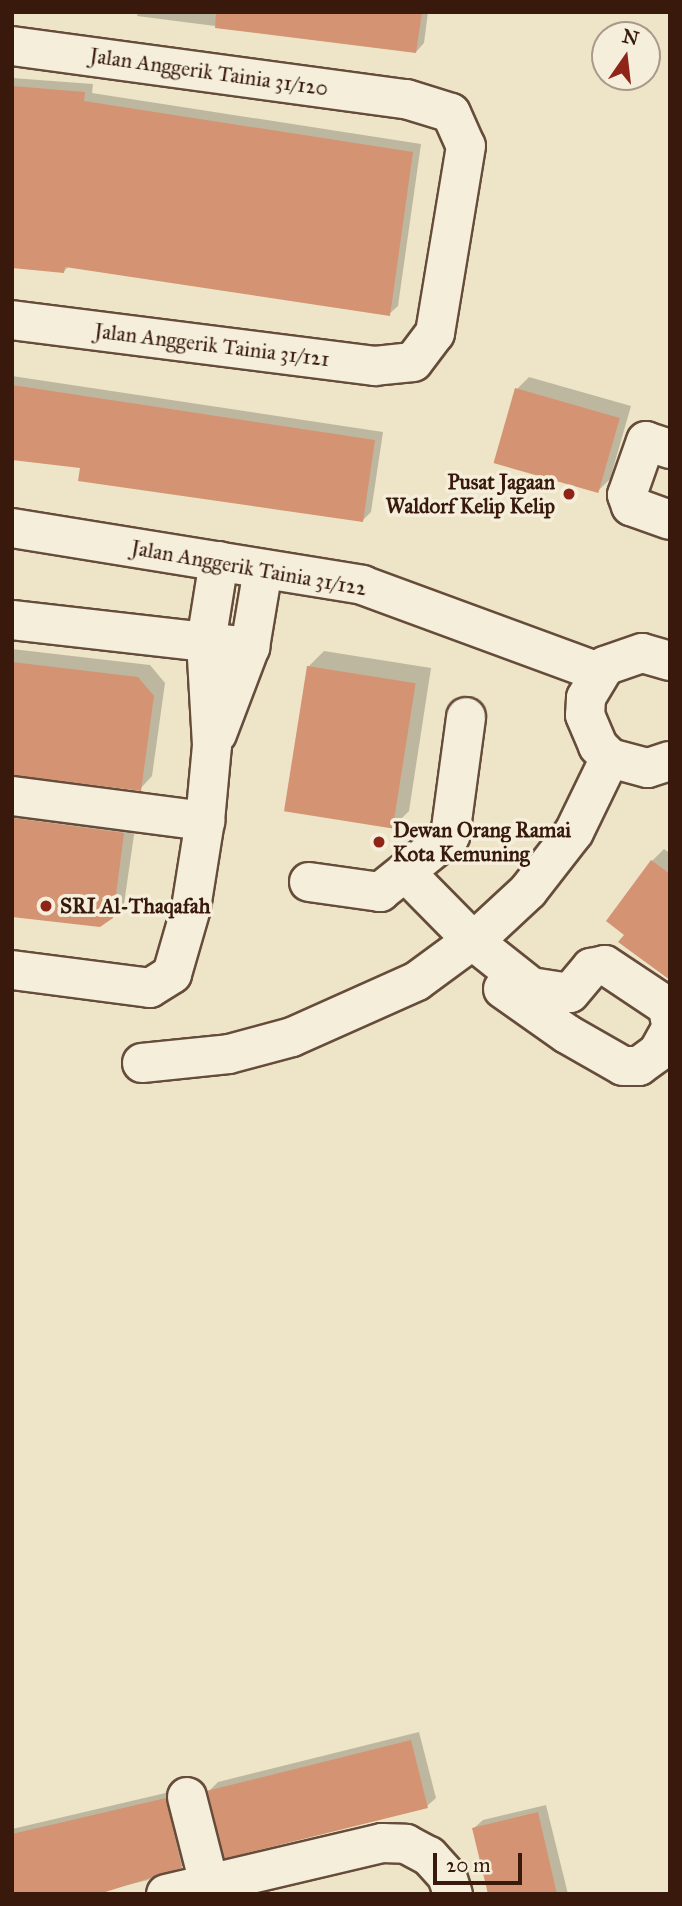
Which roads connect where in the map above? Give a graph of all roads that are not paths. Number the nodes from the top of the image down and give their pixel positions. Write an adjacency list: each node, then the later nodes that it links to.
1 (12, 46): 3 (street, Jalan Anggerik Tainia 31/120)
2 (12, 320): 3 (street, Jalan Anggerik Tainia 31/121)
3 (413, 362)
4 (670, 449): 5 (street)
5 (670, 520)
6 (12, 528): 7 (street, Jalan Anggerik Tainia 31/122)
7 (219, 561): 8 (street, Jalan Anggerik Tainia 31/122); 10 (street)
8 (263, 569): 11 (street); 13 (street, Jalan Anggerik Tainia 31/122)
9 (12, 620): 10 (street)
10 (206, 642): 11 (street); 15 (street)
11 (250, 647): 15 (street)
12 (670, 661): 13 (street)
13 (598, 672): 16 (street)
14 (466, 717): 20 (street)
15 (212, 745): 19 (street)
16 (610, 758): 17 (street); 22 (street)
17 (670, 761)
18 (12, 796): 19 (street)
19 (205, 821): 23 (street)
20 (407, 874): 21 (street); 22 (street)
21 (309, 882)
22 (463, 946): 24 (street); 27 (street); 28 (street)
23 (12, 970)
24 (570, 993): 25 (street); 27 (street)
25 (670, 1019)
26 (670, 1030): 27 (street)
27 (567, 1034)
28 (142, 1063)
29 (187, 1797): 30 (street)
30 (209, 1883): 31 (street); 32 (street)
31 (166, 1894)
32 (453, 1894)

